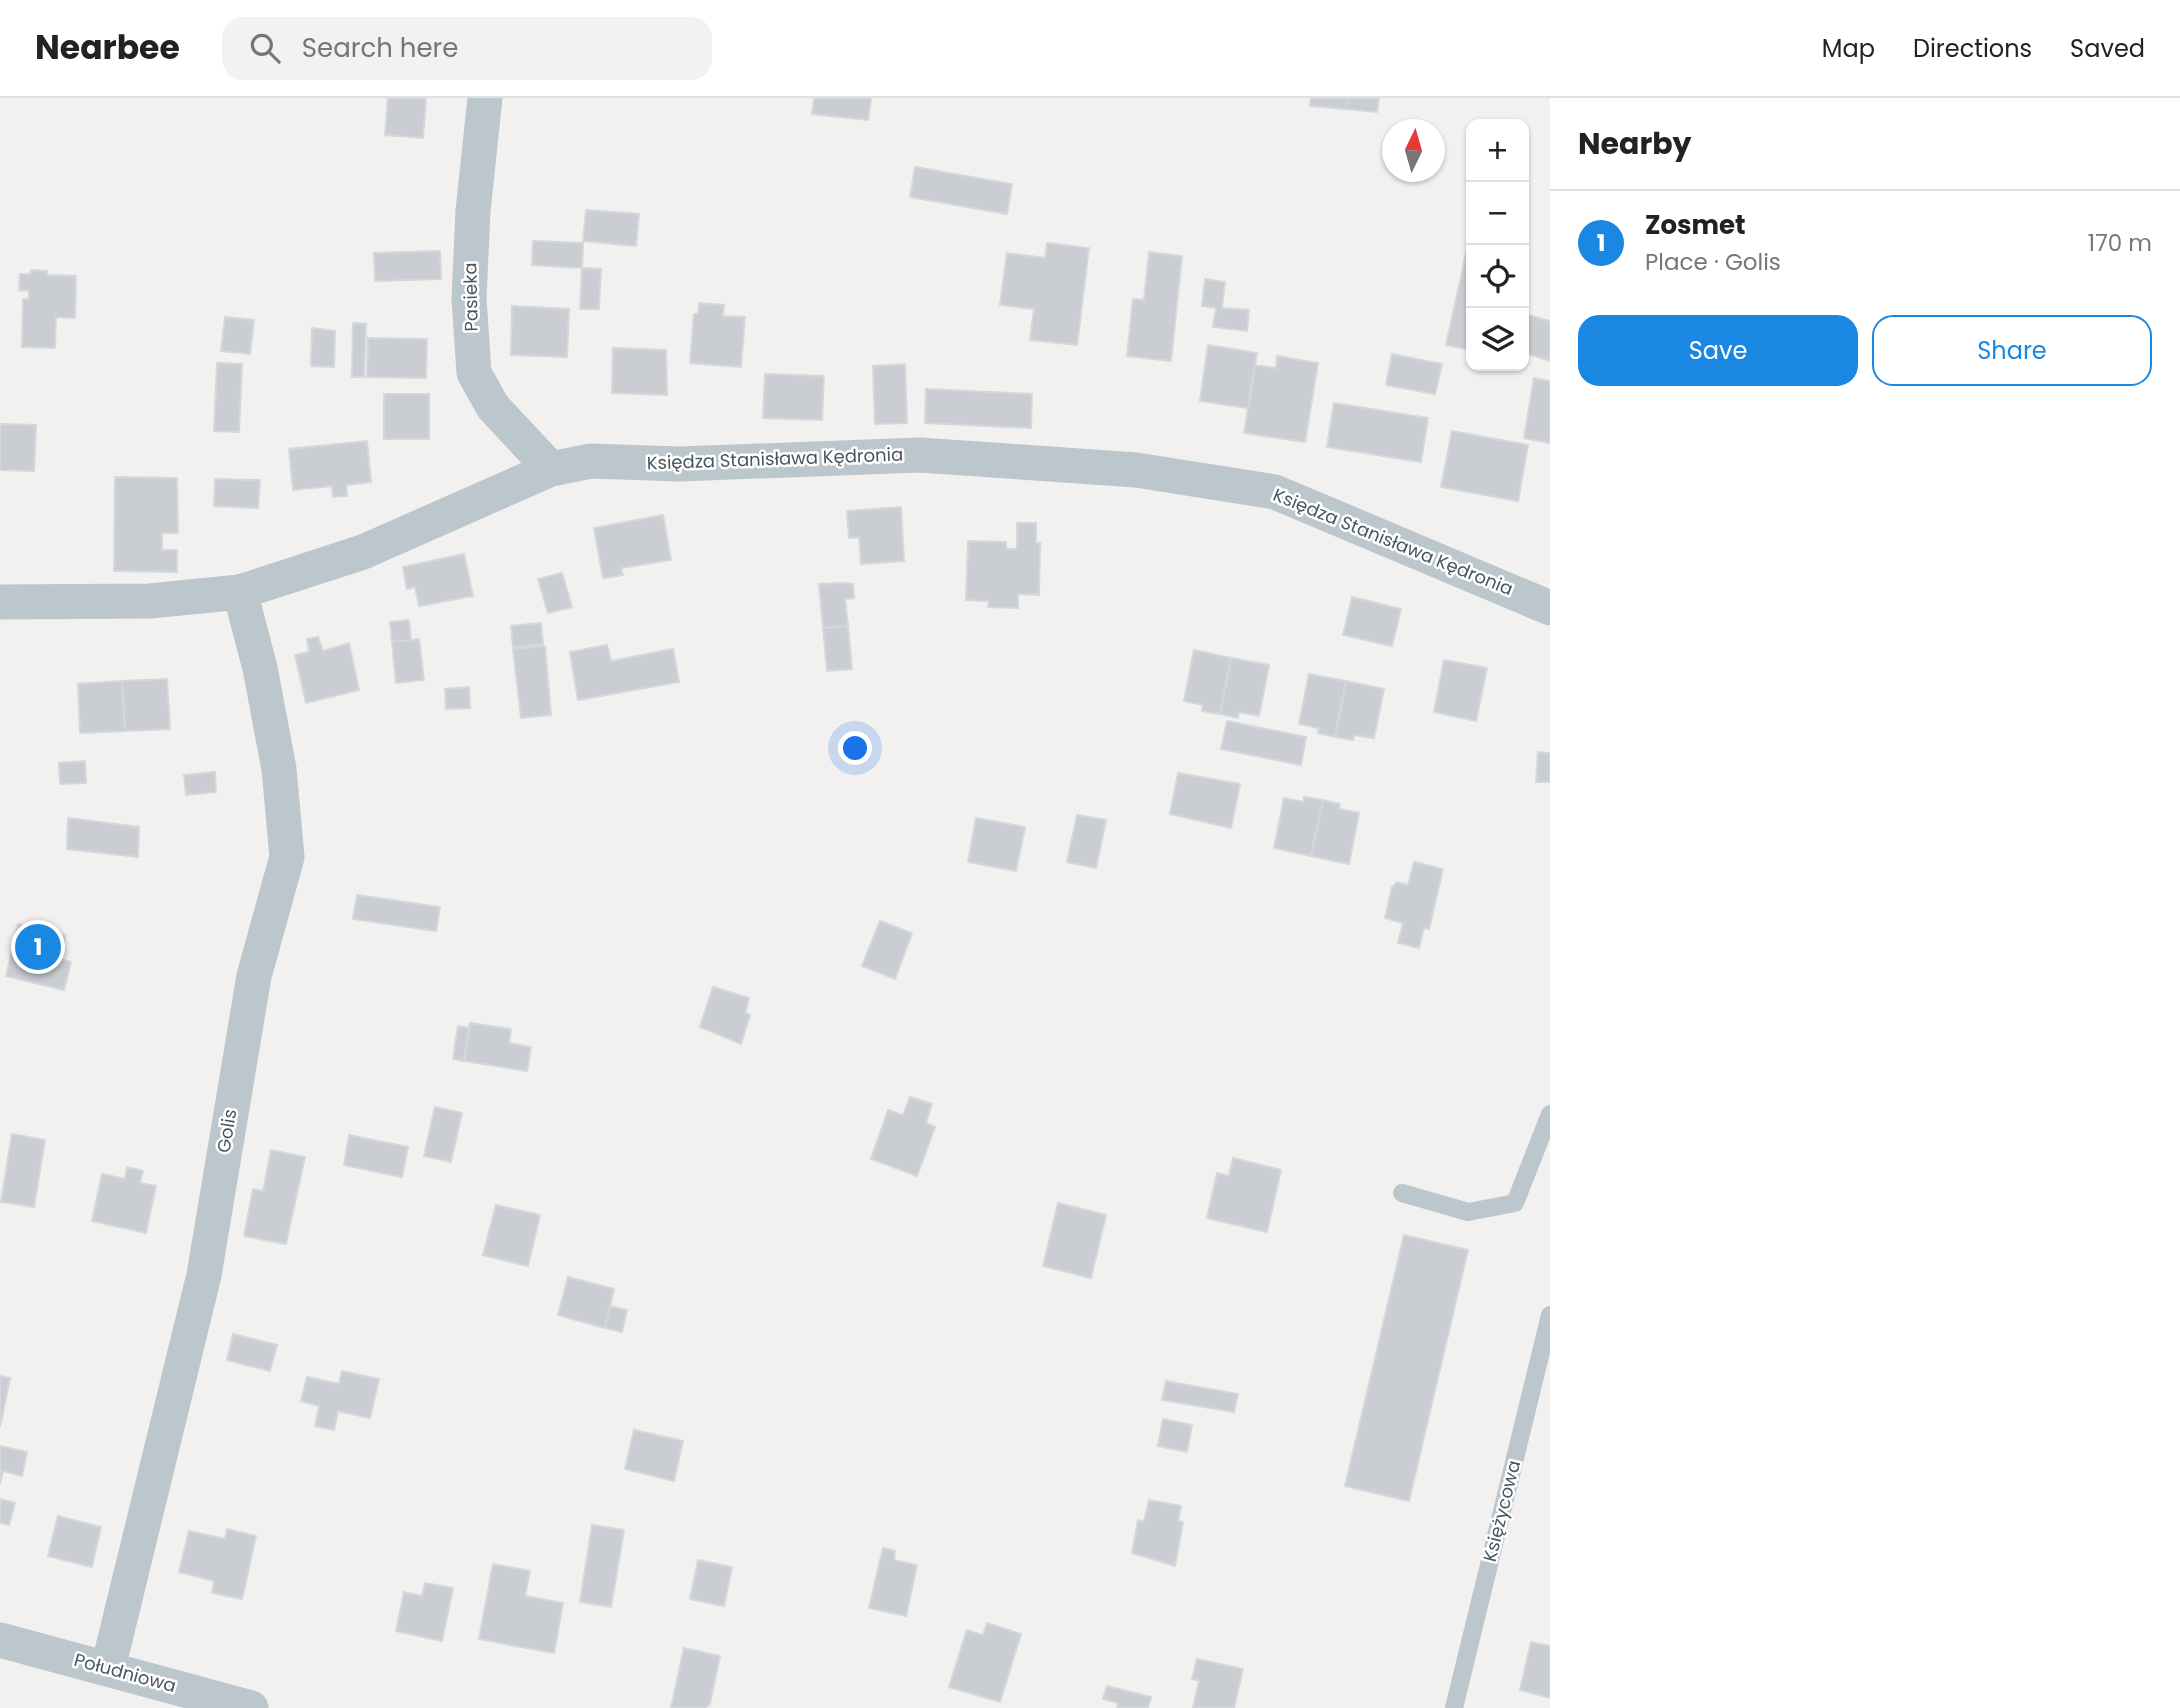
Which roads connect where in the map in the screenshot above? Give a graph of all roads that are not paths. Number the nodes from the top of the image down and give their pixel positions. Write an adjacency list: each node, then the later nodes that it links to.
1 (485, 98): 2 (street, Pasieka)
2 (551, 469): 3 (street, Księdza Stanisława Kędronia); 5 (street, Księdza Stanisława Kędronia)
3 (240, 592): 4 (street, Księdza Stanisława Kędronia); 10 (street, Golis)
4 (0, 602)
5 (1550, 608)
6 (1550, 1114): 7 (lane)
7 (1402, 1193)
8 (1550, 1315): 12 (lane, Księżycowa)
9 (0, 1640): 10 (street, Południowa)
10 (108, 1668): 11 (street, Południowa)
11 (251, 1708)
12 (1454, 1708)

